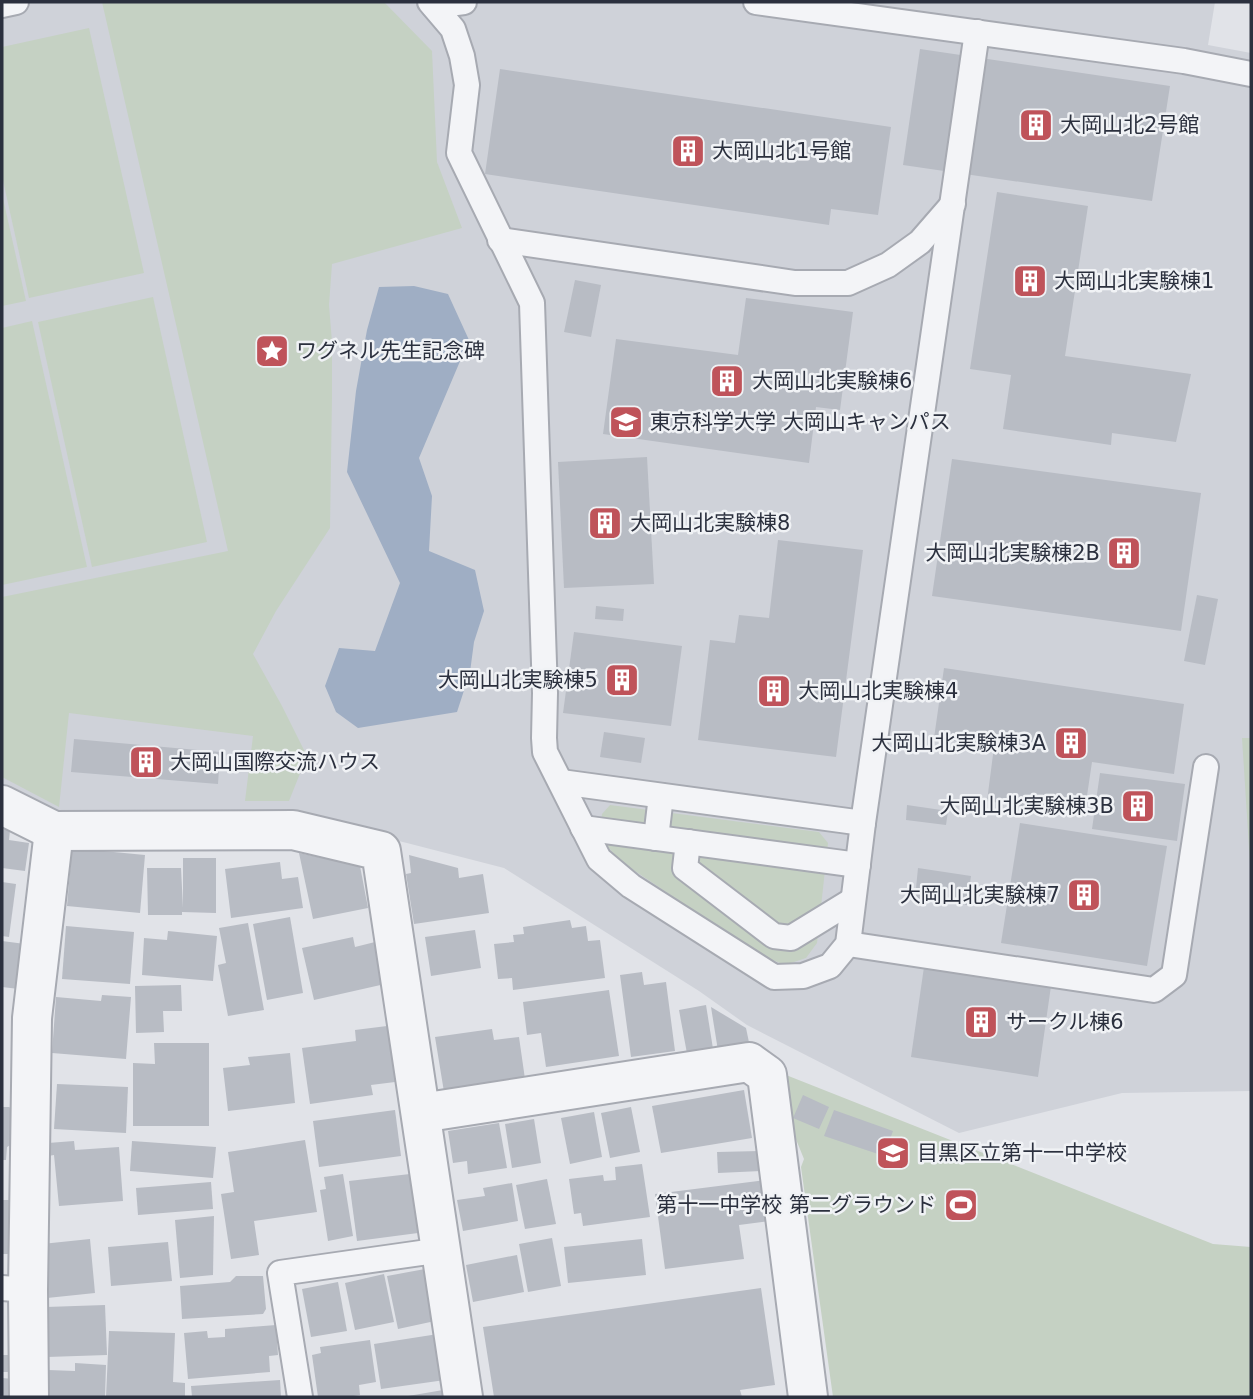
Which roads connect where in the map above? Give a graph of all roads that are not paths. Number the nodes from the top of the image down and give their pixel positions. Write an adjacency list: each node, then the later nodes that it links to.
1 (16, 2): 5 (lane)
2 (464, 2): 4 (lane)
3 (756, 2): 6 (lane)
4 (432, 4): 9 (lane)
5 (2, 5)
6 (977, 32): 7 (lane); 8 (lane)
7 (1251, 74)
8 (953, 204): 9 (lane); 14 (lane)
9 (500, 240): 11 (lane)
10 (1206, 767): 22 (lane)
11 (561, 782): 12 (lane); 15 (lane)
12 (661, 796): 14 (lane); 17 (lane)
13 (2, 805): 16 (street)
14 (863, 823): 19 (lane)
15 (583, 828): 17 (lane); 23 (lane)
16 (54, 831): 24 (street); 25 (street)
17 (656, 838): 18 (lane)
18 (688, 842): 19 (lane); 21 (lane)
19 (858, 865): 20 (lane)
20 (853, 900): 21 (lane); 22 (lane)
21 (731, 902): 23 (lane)
22 (848, 944): 23 (lane)
23 (725, 946)
24 (17, 1016): 27 (street)
25 (421, 1113): 26 (street); 31 (street)
26 (442, 1250): 29 (lane); 30 (street)
27 (15, 1289): 28 (street)
28 (29, 1397)
29 (300, 1397)
30 (463, 1397)
31 (808, 1397)

